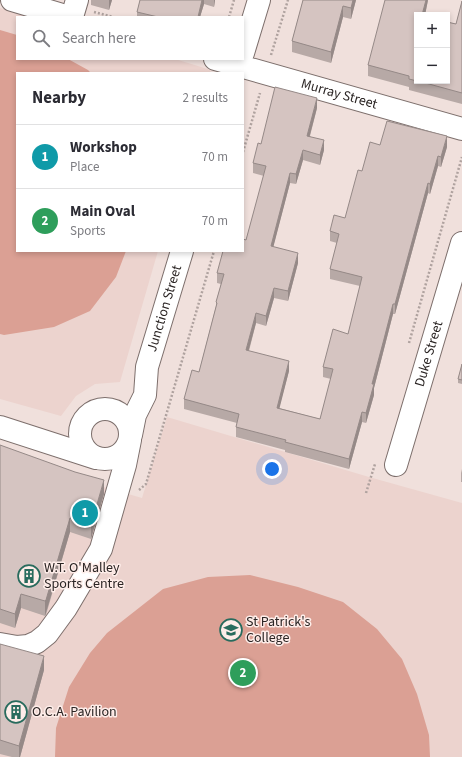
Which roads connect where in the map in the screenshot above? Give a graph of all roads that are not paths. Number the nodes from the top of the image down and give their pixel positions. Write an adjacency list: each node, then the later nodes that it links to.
1 (12, 0): 3 (street)
2 (259, 0): 4 (street)
3 (65, 16)
4 (244, 45)
5 (221, 60): 6 (street, Murray Street)
6 (238, 63): 7 (street, Murray Street)
7 (462, 130)
8 (462, 243): 16 (street, Duke Street)
9 (182, 252): 10 (street, Junction Street)
10 (147, 367): 11 (street, Junction Street); 14 (street, Junction Street)
11 (96, 412): 13 (street, Junction Street); 14 (street); 15 (street)
12 (0, 427): 13 (street)
13 (22, 433): 15 (street)
14 (131, 437): 15 (street); 17 (street, Junction Street)
15 (98, 459): 17 (street)
16 (396, 465)
17 (128, 492): 18 (street, Junction Street)
18 (0, 644)

